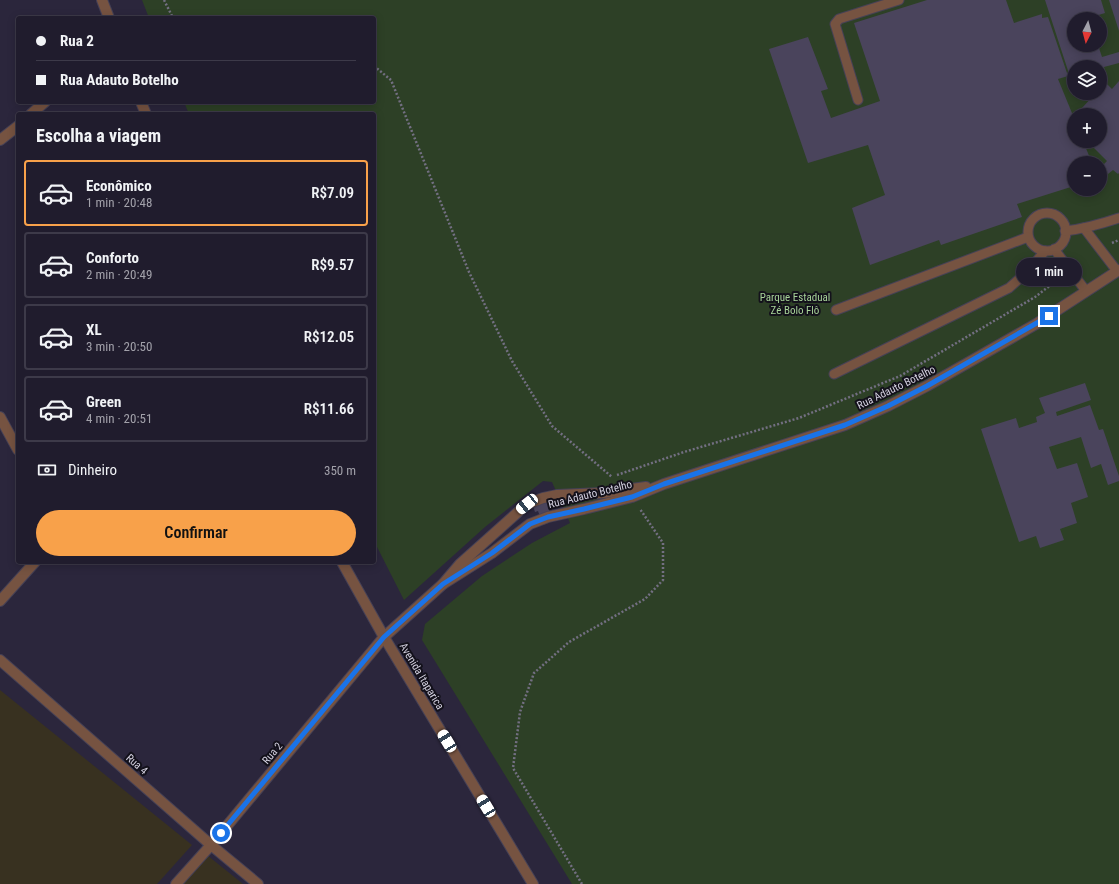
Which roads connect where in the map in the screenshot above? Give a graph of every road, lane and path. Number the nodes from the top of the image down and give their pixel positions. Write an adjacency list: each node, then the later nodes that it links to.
1 (102, 0): 4 (street)
2 (164, 0): 5 (path)
3 (899, 0): 7 (lane)
4 (108, 16)
5 (172, 16)
6 (376, 68): 26 (path)
7 (858, 100)
8 (43, 104): 9 (street)
9 (33, 112)
10 (16, 128): 11 (street)
11 (0, 140)
12 (1119, 218): 13 (lane)
13 (1084, 228): 14 (lane); 17 (lane)
14 (1065, 231): 15 (lane); 18 (lane)
15 (1028, 237): 18 (lane); 22 (lane)
16 (1119, 240): 17 (path)
17 (1100, 249): 20 (lane)
18 (1049, 250): 19 (lane); 23 (lane)
19 (1071, 270): 21 (lane); 26 (path)
20 (1118, 271): 21 (street, Rua Adauto Botelho)
21 (1086, 291): 27 (street, Rua Adauto Botelho)
22 (836, 310)
23 (834, 374)
24 (0, 417): 25 (street)
25 (16, 446)
26 (611, 477): 27 (path)
27 (630, 493): 30 (street, Rua Adauto Botelho); 30 (street, Rua Adauto Botelho); 38 (path)
28 (33, 564): 31 (street)
29 (343, 564): 32 (street, Avenida Itaparica)
30 (443, 584): 32 (street, Rua Adauto Botelho)
31 (0, 601)
32 (384, 637): 34 (street, Rua 2); 37 (street, Avenida Itaparica)
33 (0, 660): 34 (street, Rua 4)
34 (211, 845): 35 (street, Rua 2); 36 (street, Rua 4)
35 (176, 884)
36 (258, 884)
37 (533, 884)
38 (582, 884)

